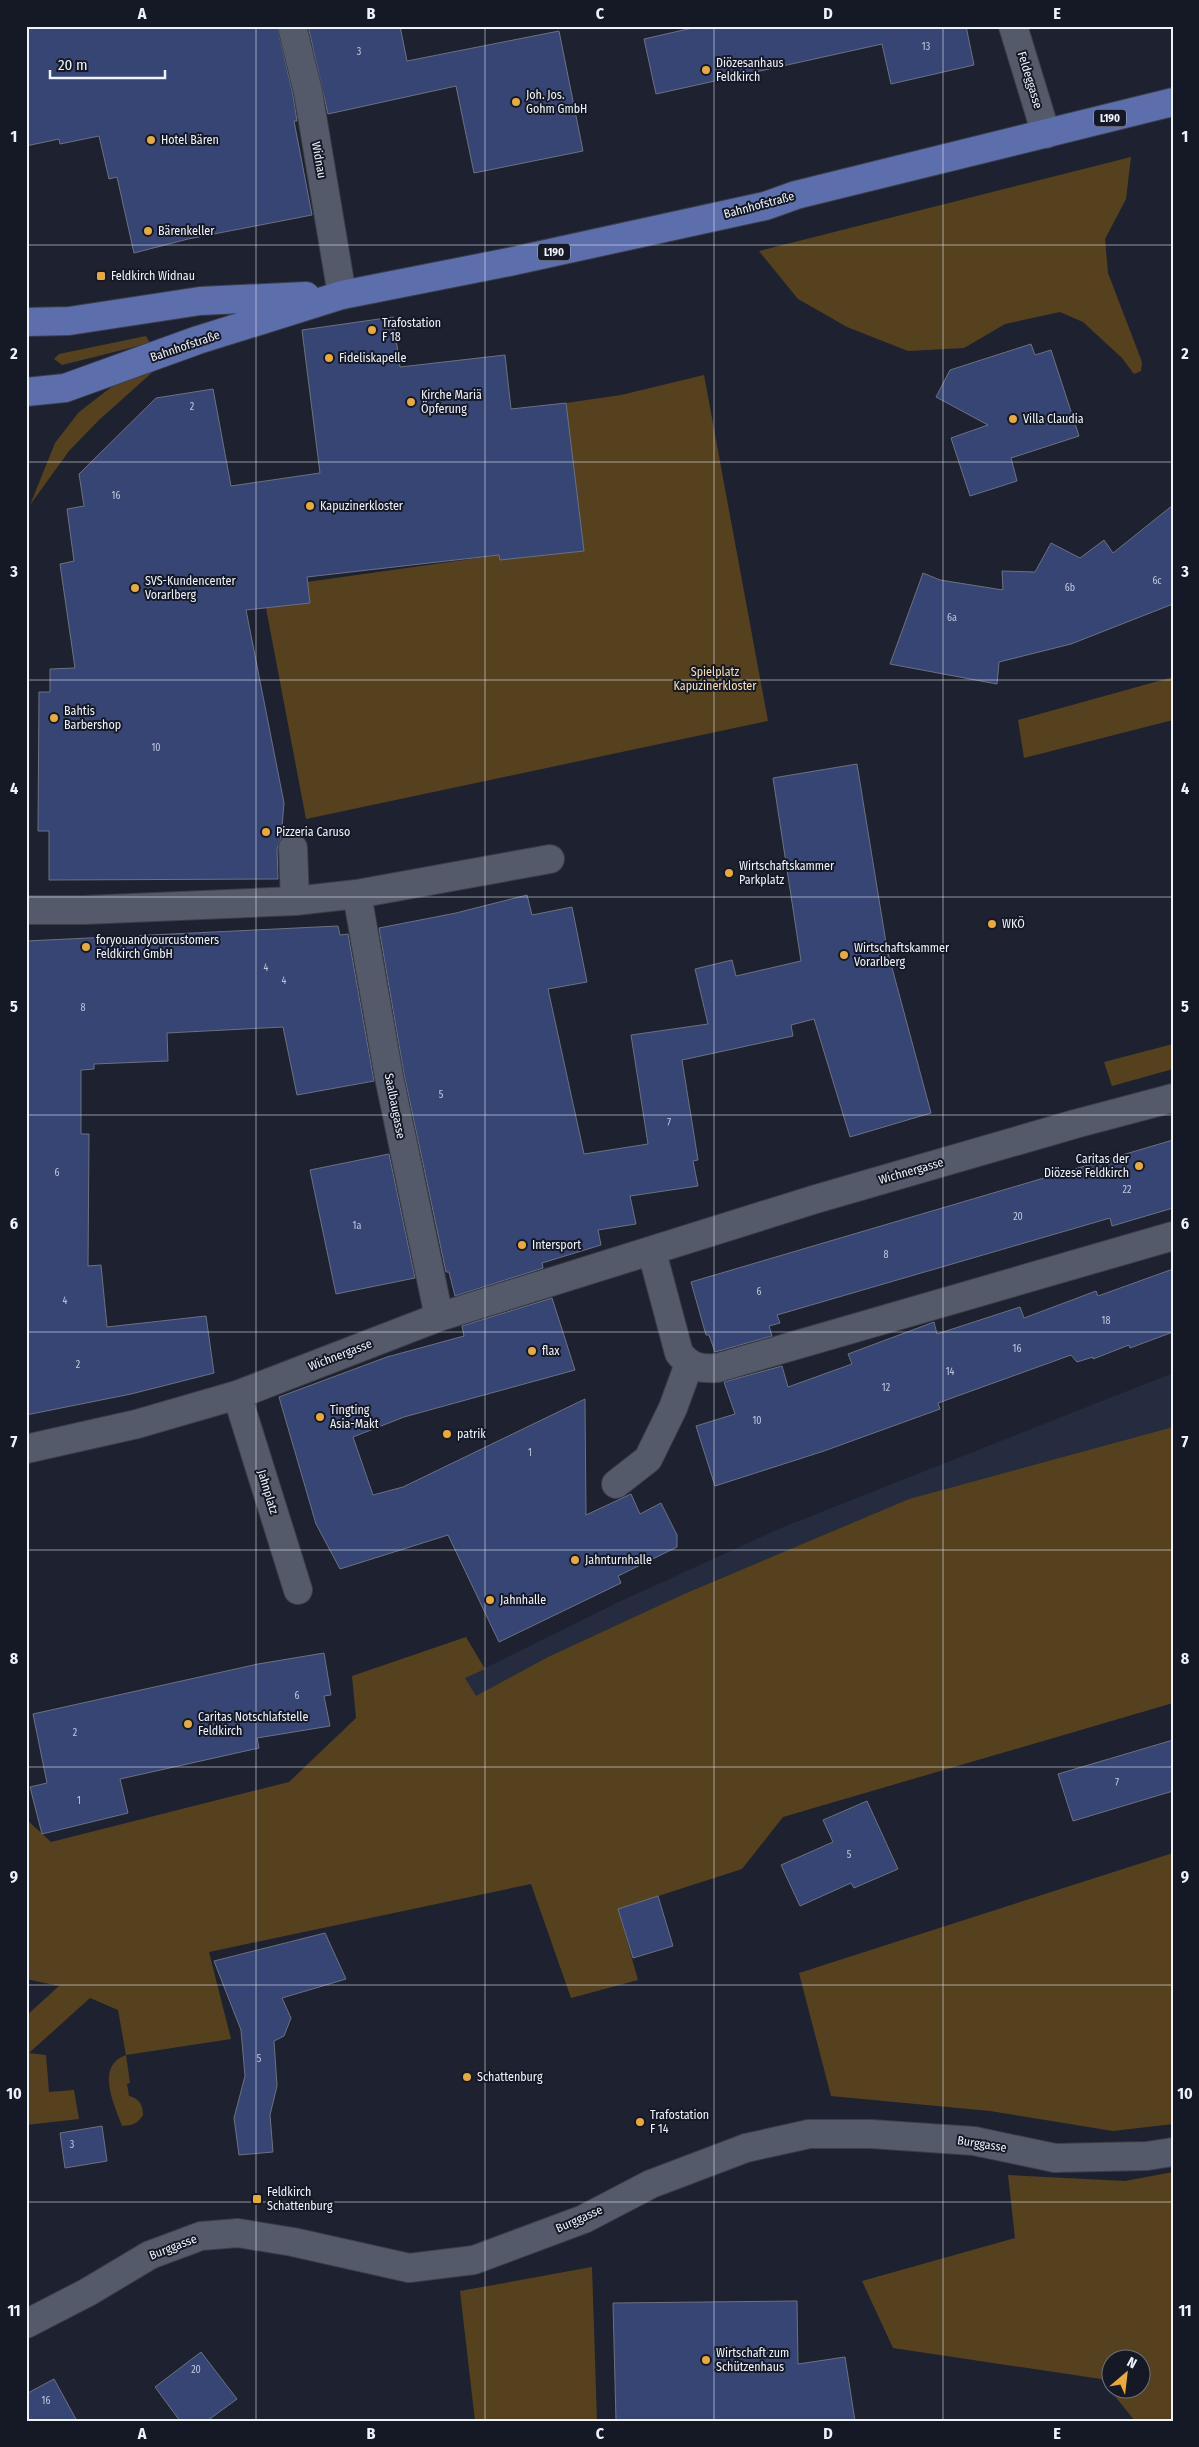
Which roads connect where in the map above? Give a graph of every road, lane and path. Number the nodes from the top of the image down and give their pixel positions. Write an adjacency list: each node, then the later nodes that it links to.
1 (292, 26): 5 (street, Widnau)
2 (1013, 26): 4 (street, Feldeggasse)
3 (1173, 102): 4 (main road, Bahnhofstraße / L190)
4 (1046, 134): 5 (main road, Bahnhofstraße / L190)
5 (342, 295): 6 (main road, Bahnhofstraße / L190); 7 (main road, Bahnhofstraße / L190)
6 (26, 322)
7 (26, 392)
8 (293, 848): 11 (street)
9 (550, 859): 10 (street)
10 (358, 894): 11 (street); 16 (street, Saalbaugasse)
11 (294, 901): 12 (street)
12 (26, 910)
13 (1173, 1098): 15 (street, Wichnergasse)
14 (1173, 1236): 17 (street)
15 (652, 1252): 16 (street, Wichnergasse); 17 (street)
16 (439, 1317): 18 (street, Wichnergasse)
17 (688, 1364): 20 (street)
18 (237, 1395): 19 (street, Wichnergasse); 21 (street, Jahnplatz)
19 (26, 1449)
20 (616, 1484)
21 (298, 1590)
22 (1160, 2154): 23 (street, Burggasse)
23 (26, 2324)

